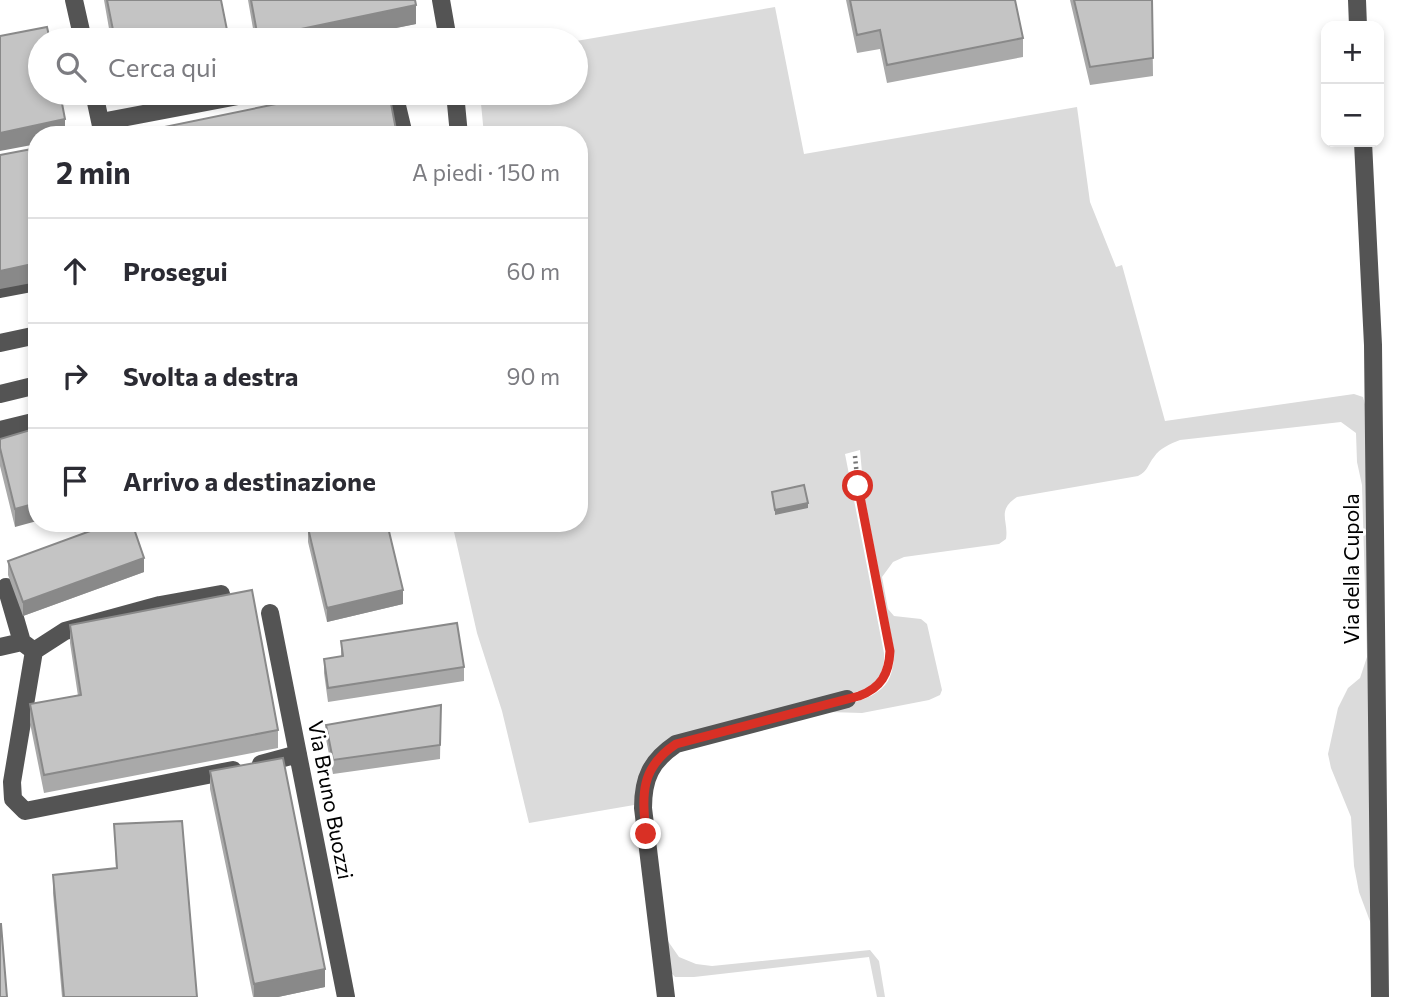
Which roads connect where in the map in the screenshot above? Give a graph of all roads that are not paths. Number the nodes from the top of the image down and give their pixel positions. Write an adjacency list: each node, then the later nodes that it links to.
1 (74, 0): 5 (street)
2 (441, 0): 6 (street)
3 (1357, 0): 4 (street)
4 (1358, 21)
5 (80, 28)
6 (446, 28)
7 (97, 105): 11 (street)
8 (203, 105): 12 (street)
9 (397, 105): 13 (street)
10 (455, 105): 14 (street)
11 (101, 126)
12 (115, 126)
13 (402, 126)
14 (458, 126)
15 (1363, 147): 34 (street, Via della Cupola)
16 (28, 284): 17 (street)
17 (0, 289)
18 (28, 337): 19 (street)
19 (0, 343)
20 (28, 387): 21 (street)
21 (0, 394)
22 (28, 423): 23 (street)
23 (0, 430)
24 (3, 591): 27 (street); 29 (street)
25 (221, 594): 29 (street)
26 (270, 613): 31 (street, Via Bruno Buozzi)
27 (0, 640)
28 (0, 647): 29 (street)
29 (28, 647): 31 (street)
30 (847, 699): 33 (street)
31 (298, 754): 32 (street, Via Bruno Buozzi)
32 (346, 997)
33 (666, 997)
34 (1380, 997)

